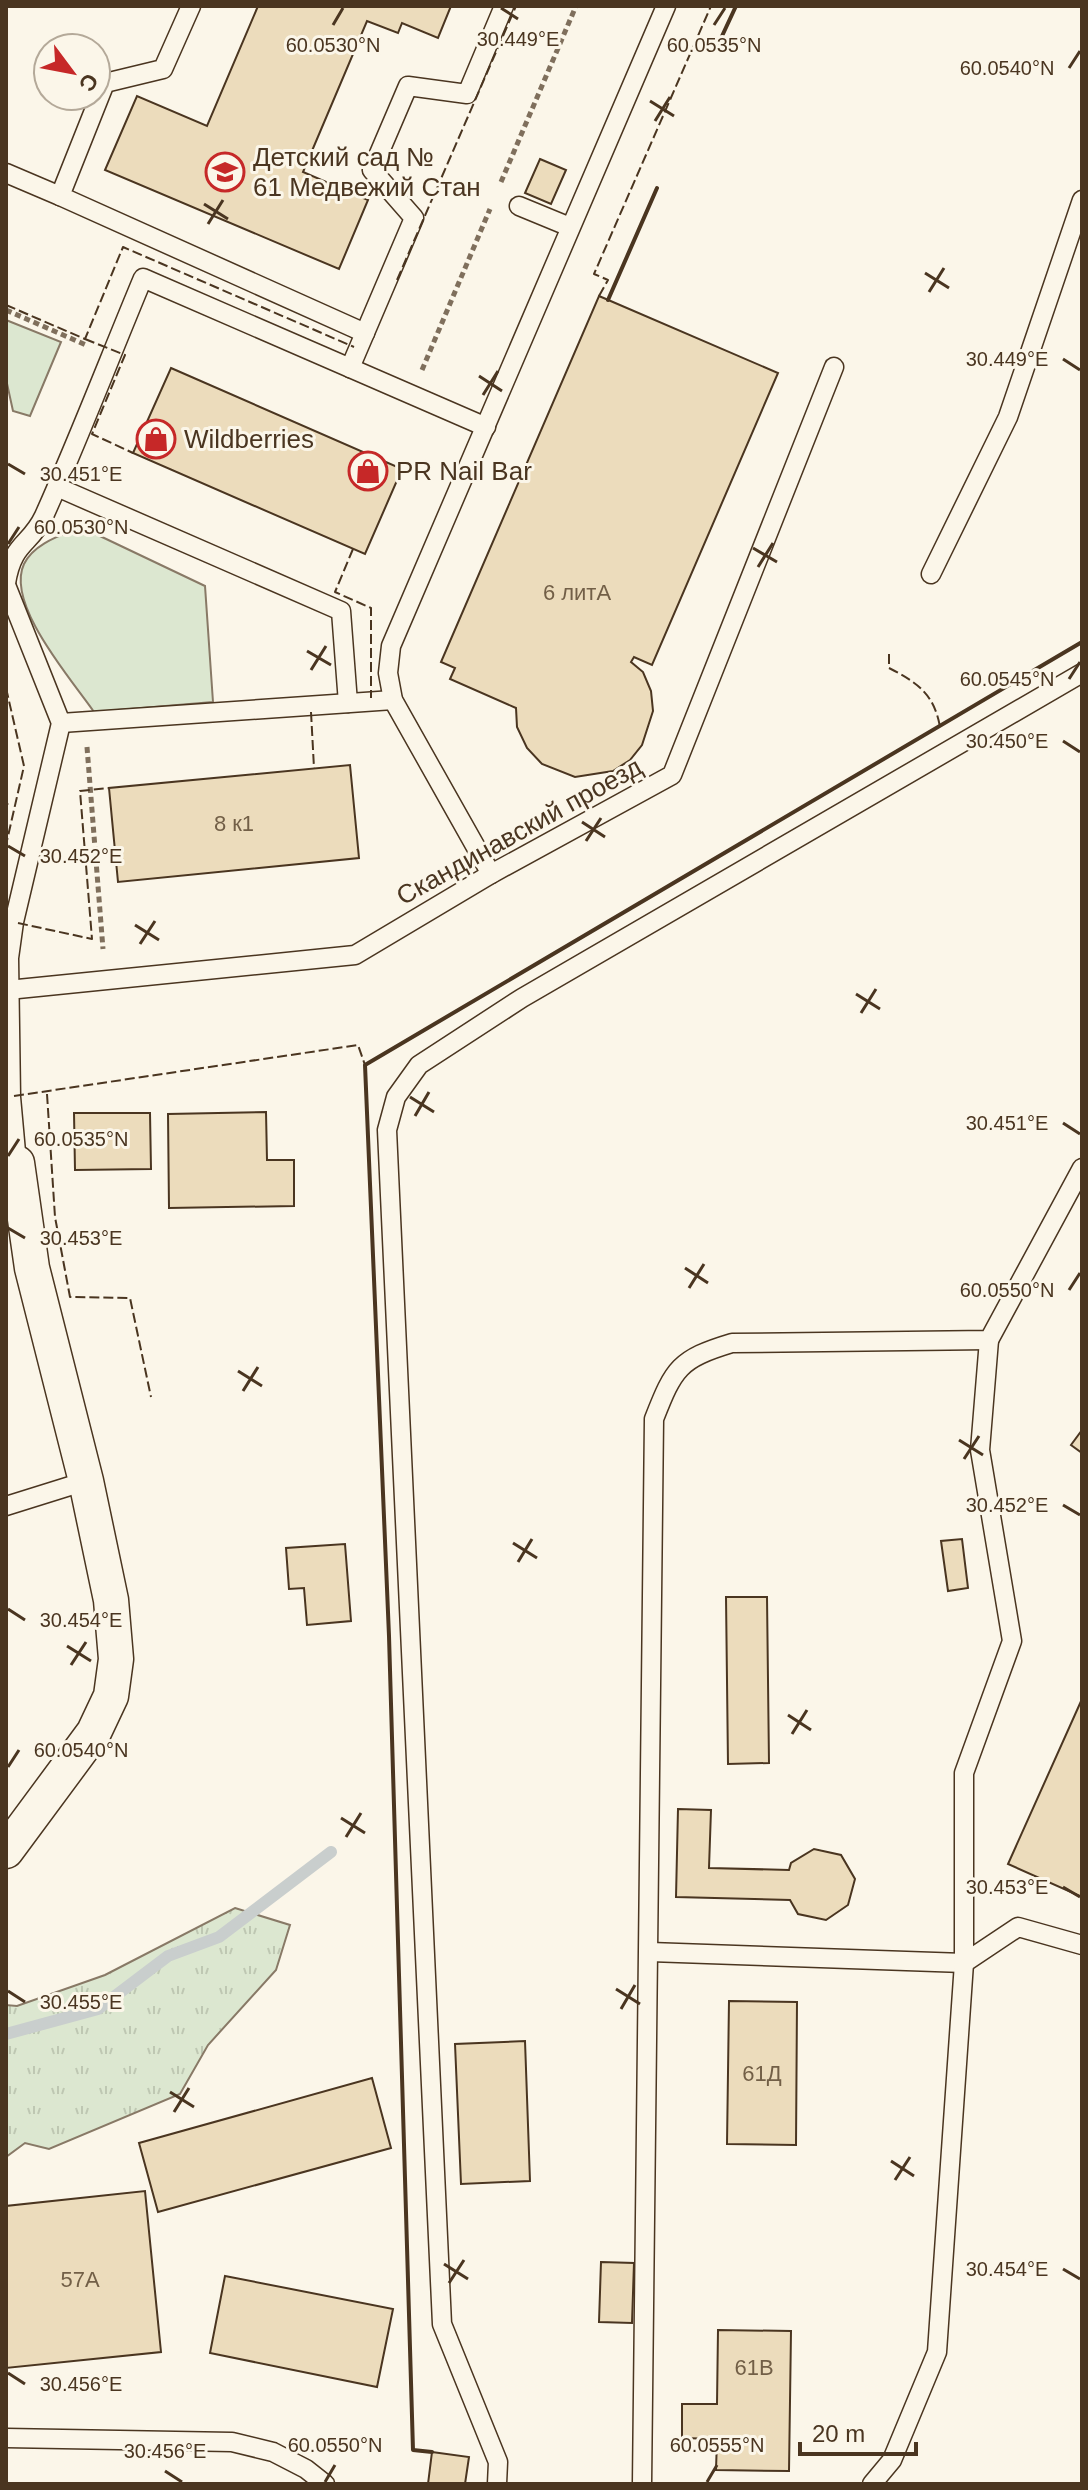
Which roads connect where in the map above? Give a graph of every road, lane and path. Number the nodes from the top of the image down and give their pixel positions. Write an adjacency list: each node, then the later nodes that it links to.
1 (191, 6): 5 (lane)
2 (504, 6): 10 (lane)
3 (666, 6): 8 (lane)
4 (6, 173): 5 (lane)
5 (60, 196): 10 (lane)
6 (1082, 200): 16 (lane)
7 (519, 206): 8 (lane)
8 (570, 227): 14 (lane)
9 (6, 310): 11 (path)
10 (365, 333): 13 (lane)
11 (111, 356): 13 (lane); 15 (lane)
12 (834, 367): 23 (lane, Скандинавский проезд)
13 (350, 368): 14 (lane)
14 (486, 427): 19 (lane)
15 (57, 487): 17 (lane); 20 (lane)
16 (931, 574)
17 (6, 584): 21 (lane)
18 (1082, 673): 37 (lane)
19 (393, 700): 20 (lane); 23 (lane)
20 (348, 703): 21 (lane)
21 (61, 723): 25 (lane)
22 (85, 733): 24 (path)
23 (491, 874): 25 (lane, Скандинавский проезд)
24 (103, 949)
25 (8, 990): 26 (lane)
26 (12, 1165): 29 (street)
27 (1082, 1168): 28 (lane)
28 (989, 1340): 33 (lane); 34 (lane)
29 (86, 1481): 30 (lane); 31 (street)
30 (6, 1506)
31 (6, 1851)
32 (1082, 1945): 34 (lane)
33 (650, 1952): 34 (lane); 38 (lane)
34 (964, 1963): 39 (lane)
35 (6, 2438): 36 (lane)
36 (325, 2484)
37 (497, 2484)
38 (642, 2484)
39 (872, 2484)

